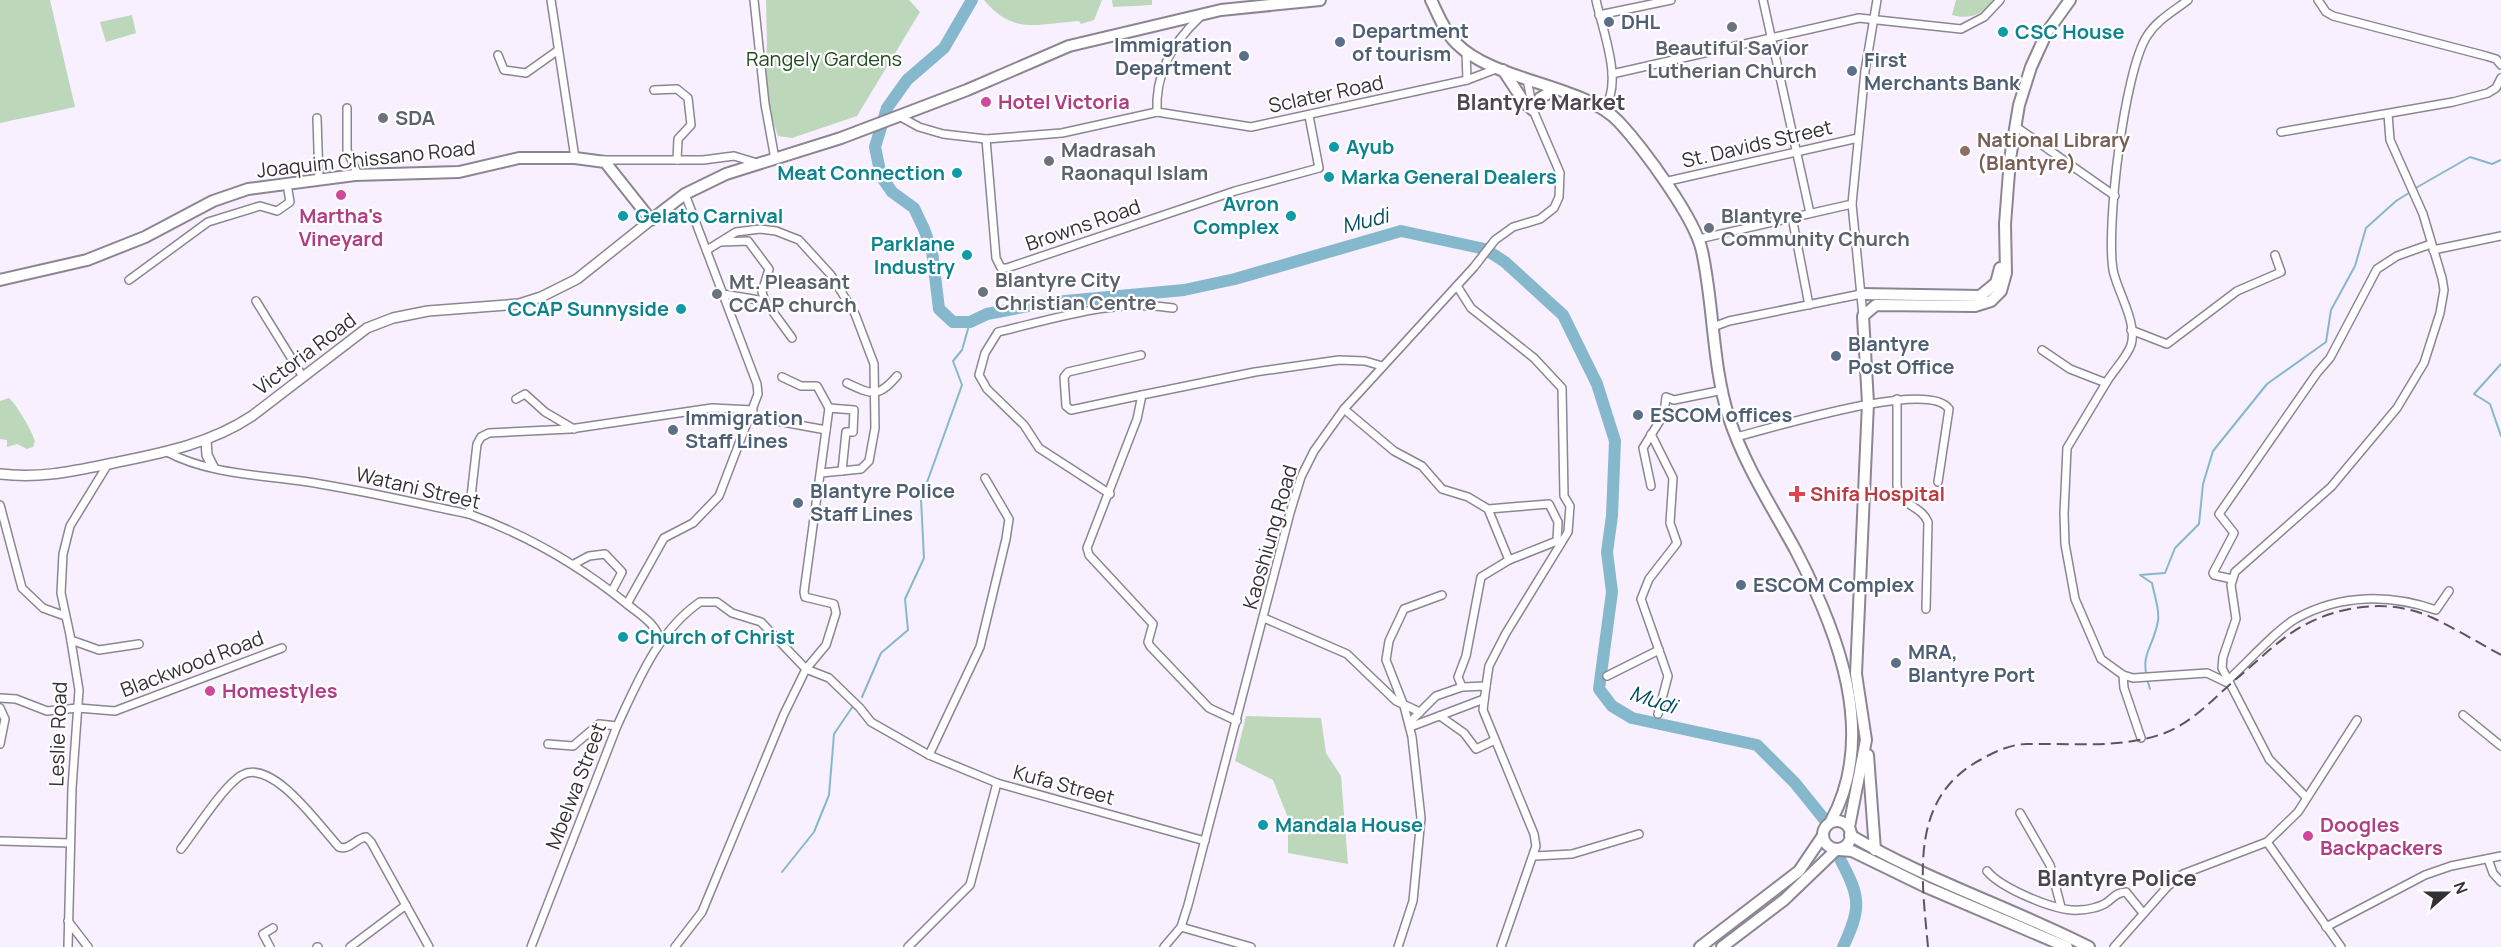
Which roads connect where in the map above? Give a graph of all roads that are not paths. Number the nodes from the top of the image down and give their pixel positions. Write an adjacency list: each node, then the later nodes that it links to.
1 (551, 0): 17 (street)
2 (754, 0): 42 (street)
3 (1320, 0): 13 (highway)
4 (1431, 0): 18 (highway)
5 (1596, 0): 14 (street)
6 (1671, 0): 14 (street)
7 (1763, 0): 16 (street)
8 (1877, 0): 15 (street)
9 (2000, 0): 15 (street)
10 (2070, 0): 36 (highway)
11 (2188, 0): 51 (street)
12 (2318, 0): 20 (street)
13 (1204, 14): 31 (street); 35 (highway)
14 (1599, 15): 22 (street)
15 (1874, 18): 16 (street); 38 (street)
16 (1771, 37): 22 (street); 40 (street)
17 (557, 51): 19 (street); 41 (street)
18 (1466, 52): 21 (highway); 25 (street)
19 (498, 56)
20 (2501, 65)
21 (1501, 69): 24 (highway); 25 (street, Sclater Road); 30 (highway)
22 (1612, 74): 29 (street)
23 (2501, 78): 32 (street)
24 (1527, 79): 27 (highway); 30 (street, Kaoshiung Road)
25 (1467, 80): 33 (street, Sclater Road)
26 (654, 90): 44 (street)
27 (1554, 90): 29 (highway); 30 (highway)
28 (346, 108): 46 (street)
29 (1604, 108): 48 (highway)
30 (1533, 110): 65 (street, Kaoshiung Road)
31 (1157, 112): 33 (street, Sclater Road); 39 (street)
32 (2388, 114): 37 (street); 60 (street)
33 (1310, 116): 39 (street, Browns Road)
34 (317, 118): 47 (street)
35 (895, 118): 39 (street); 42 (highway)
36 (2014, 126): 51 (street); 56 (highway)
37 (2281, 132)
38 (1858, 138): 40 (street, St. Davids Street); 52 (street)
39 (986, 140)
40 (1796, 151): 48 (street, St. Davids Street); 53 (street)
41 (575, 158): 43 (highway, Joaquim Chissano Road); 46 (highway, Joaquim Chissano Road)
42 (774, 159): 45 (highway)
43 (596, 160): 44 (street); 55 (highway)
44 (677, 160): 45 (street)
45 (759, 163): 50 (highway)
46 (358, 175): 47 (highway, Joaquim Chissano Road)
47 (319, 180): 49 (highway, Joaquim Chissano Road)
48 (1664, 182): 58 (highway)
49 (288, 184): 63 (highway, Joaquim Chissano Road); 64 (street)
50 (685, 194): 55 (highway); 61 (street)
51 (2115, 195): 74 (street)
52 (1852, 204): 53 (street); 67 (street)
53 (1810, 213): 54 (street)
54 (1792, 217): 58 (street); 70 (street)
55 (651, 220): 80 (main road, Victoria Road)
56 (2005, 224): 67 (highway); 72 (highway)
57 (2501, 237): 60 (street)
58 (1699, 239): 73 (highway)
59 (722, 242): 61 (street); 69 (street); 85 (street)
60 (2432, 247): 114 (street); 114 (street)
61 (707, 250): 66 (street)
62 (2275, 255): 74 (street)
63 (0, 280)
64 (129, 280)
65 (1457, 286): 78 (street, Kaoshiung Road); 131 (street)
66 (723, 294): 69 (street); 92 (street)
67 (1861, 294): 70 (street); 72 (street)
68 (256, 301): 80 (street)
69 (765, 301): 75 (street)
70 (1809, 305): 73 (street)
71 (1173, 308): 107 (street)
72 (1863, 316): 89 (highway)
73 (1713, 327): 84 (highway)
74 (2131, 330): 83 (street)
75 (792, 338)
76 (2042, 350): 83 (street)
77 (1141, 355): 86 (street)
78 (1382, 366): 86 (street); 91 (street, Kaoshiung Road)
79 (897, 376): 85 (street)
80 (303, 377): 97 (main road, Victoria Road)
81 (782, 377): 90 (street)
82 (847, 383): 85 (street)
83 (2106, 383): 128 (street)
84 (1723, 390): 95 (street); 96 (highway)
85 (876, 392): 101 (street)
86 (1142, 395): 107 (street)
87 (516, 399): 93 (street)
88 (1897, 399): 89 (street); 105 (street); 119 (street)
89 (1868, 403): 96 (street); 148 (highway)
90 (829, 408): 94 (street); 101 (street)
91 (1344, 409): 109 (street); 121 (street, Kaoshiung Road)
92 (752, 413): 93 (street); 94 (street); 118 (street)
93 (574, 429): 110 (street)
94 (826, 430): 102 (street)
95 (1651, 434): 106 (street); 126 (street)
96 (1736, 437): 156 (highway)
97 (206, 440): 98 (main road, Victoria Road); 100 (main road)
98 (167, 452): 99 (main road, Victoria Road); 100 (street, Watani Street)
99 (108, 464): 103 (main road, Victoria Road); 120 (street, Leslie Road)
100 (213, 467): 110 (street, Watani Street)
101 (842, 471): 102 (street)
102 (821, 473): 127 (street)
103 (0, 474)
104 (985, 478): 152 (street)
105 (1938, 482)
106 (1651, 486)
107 (1110, 494): 143 (street)
108 (0, 505): 111 (street)
109 (1488, 509): 112 (street); 112 (street)
110 (469, 514): 113 (street, Watani Street)
111 (3, 528): 120 (street)
112 (1509, 561): 132 (street)
113 (574, 564): 115 (street, Watani Street); 115 (street)
114 (2232, 579): 130 (street)
115 (612, 591): 118 (street, Watani Street)
116 (2449, 591): 130 (street)
117 (1442, 595): 135 (street)
118 (627, 604): 123 (street, Watani Street)
119 (1926, 609)
120 (65, 616): 122 (street, Leslie Road)
121 (1264, 618): 135 (street); 143 (street, Kaoshiung Road)
122 (71, 640): 124 (street); 137 (street, Leslie Road)
123 (660, 641): 127 (street, Mbelwa Street); 145 (street, Mbelwa Street)
124 (139, 644)
125 (282, 648): 137 (street, Blackwood Road)
126 (1659, 650): 129 (street); 139 (street)
127 (806, 669): 152 (street); 185 (street)
128 (2123, 675): 130 (street); 146 (street)
129 (1607, 676)
130 (2229, 682): 154 (street)
131 (1486, 686): 132 (street); 134 (street)
132 (1462, 687): 138 (street)
133 (0, 698): 137 (street, Blackwood Road)
134 (1484, 699): 141 (street); 147 (street)
135 (1404, 706): 138 (street); 144 (street)
136 (0, 708): 149 (street)
137 (78, 708): 163 (street, Leslie Road)
138 (1420, 712): 144 (street)
139 (1658, 714)
140 (2463, 715): 151 (street)
141 (1440, 716): 144 (street); 147 (street)
142 (2357, 720): 154 (street)
143 (1236, 721): 160 (street, Kaoshiung Road)
144 (1409, 725): 189 (street)
145 (617, 726): 150 (street); 184 (street, Mbelwa Street)
146 (2141, 738)
147 (1495, 740): 167 (street)
148 (1866, 740): 157 (highway); 165 (highway)
149 (0, 744)
150 (548, 744)
151 (2501, 746)
152 (929, 755): 153 (street)
153 (997, 783): 160 (street, Kufa Street); 186 (street, Kufa Street)
154 (2306, 797): 162 (street)
155 (2020, 813): 173 (street)
156 (1831, 821): 157 (highway); 159 (highway)
157 (1850, 831): 165 (highway); 166 (highway)
158 (1640, 834): 167 (street)
159 (1822, 837): 166 (highway); 191 (highway)
160 (1205, 840): 176 (street, Kaoshiung Road)
161 (0, 841): 163 (street)
162 (2266, 842): 174 (street); 177 (street)
163 (70, 843): 175 (street, Leslie Road)
164 (181, 849): 172 (street)
165 (1875, 849): 194 (highway)
166 (1837, 850): 192 (highway); 193 (highway)
167 (1535, 856): 190 (street)
168 (2501, 856): 169 (street)
169 (2488, 859): 171 (street); 177 (street)
170 (1987, 871): 173 (street)
171 (2501, 882)
172 (406, 905): 182 (street); 183 (street)
173 (2061, 907): 174 (street)
174 (2143, 913): 195 (street)
175 (68, 921): 179 (street, Leslie Road); 180 (street)
176 (1181, 927): 187 (street); 188 (street)
177 (2326, 927): 196 (street)
178 (273, 928): 181 (street)
179 (69, 947)
180 (88, 947)
181 (270, 947)
182 (350, 947)
183 (429, 947)
184 (531, 947)
185 (675, 947)
186 (908, 947)
187 (1164, 947)
188 (1251, 947)
189 (1398, 947)
190 (1501, 947)
191 (1700, 947)
192 (1722, 947)
193 (2067, 947)
194 (2089, 947)
195 (2114, 947)
196 (2341, 947)

